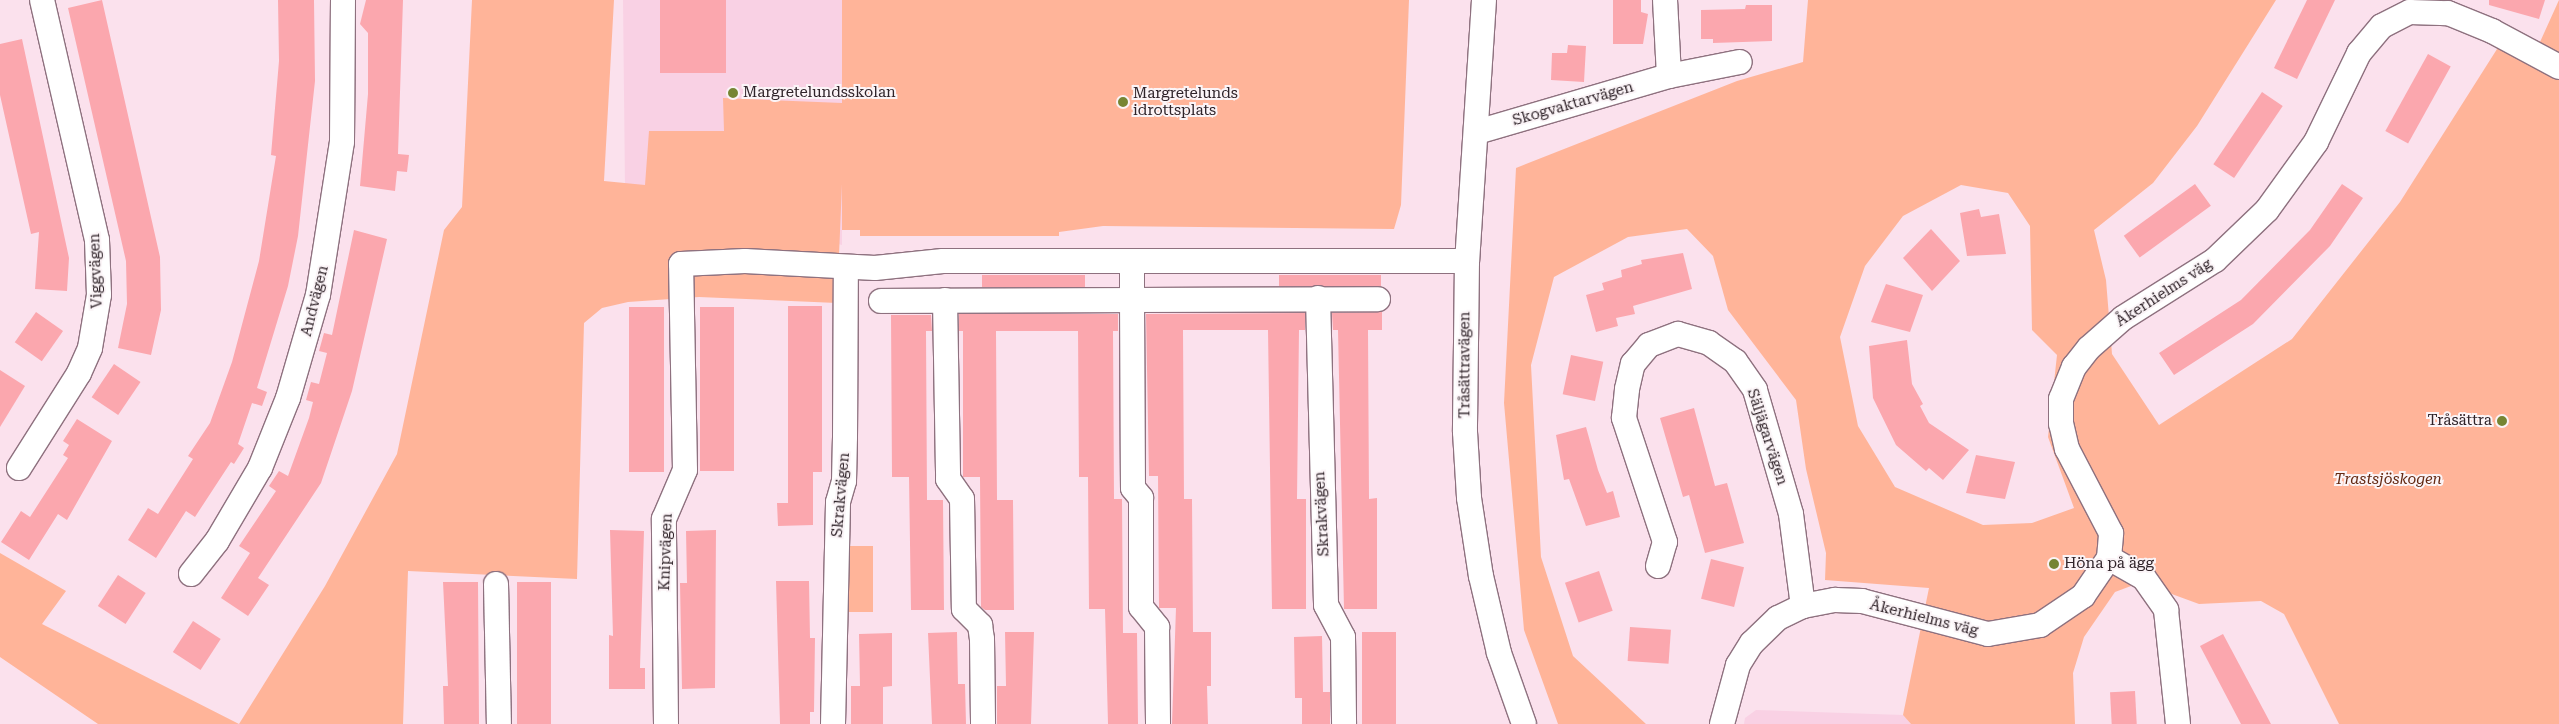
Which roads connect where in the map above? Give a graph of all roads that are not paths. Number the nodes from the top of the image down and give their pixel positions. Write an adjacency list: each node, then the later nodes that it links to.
1 (42, 0): 17 (street, Viggvägen)
2 (343, 0): 20 (street, Andvägen)
3 (1484, 0): 8 (street, Tråsättravägen)
4 (1665, 0): 7 (street)
5 (1740, 62): 7 (street, Skogvaktarvägen)
6 (2559, 67): 18 (street, Åkerhielms väg)
7 (1668, 76): 8 (street, Skogvaktarvägen)
8 (1477, 132): 9 (street, Tråsättravägen)
9 (1467, 261): 10 (street); 29 (street, Tråsättravägen)
10 (1132, 262): 11 (street); 15 (street)
11 (846, 267): 24 (street, Knipvägen); 25 (street, Skrakvägen)
12 (1318, 298): 13 (street); 15 (street); 28 (street, Skrakvägen)
13 (1378, 299)
14 (946, 300): 15 (street); 16 (street); 26 (street)
15 (1132, 300): 27 (street)
16 (881, 301)
17 (20, 468)
18 (2110, 558): 22 (street, Åkerhielms väg); 31 (street)
19 (1658, 566): 22 (street, Säljägarvägen)
20 (190, 574)
21 (496, 584): 23 (street)
22 (1803, 606): 30 (street, Åkerhielms väg)
23 (499, 724)
24 (666, 724)
25 (833, 724)
26 (983, 724)
27 (1158, 724)
28 (1344, 724)
29 (1524, 724)
30 (1722, 724)
31 (2178, 724)

